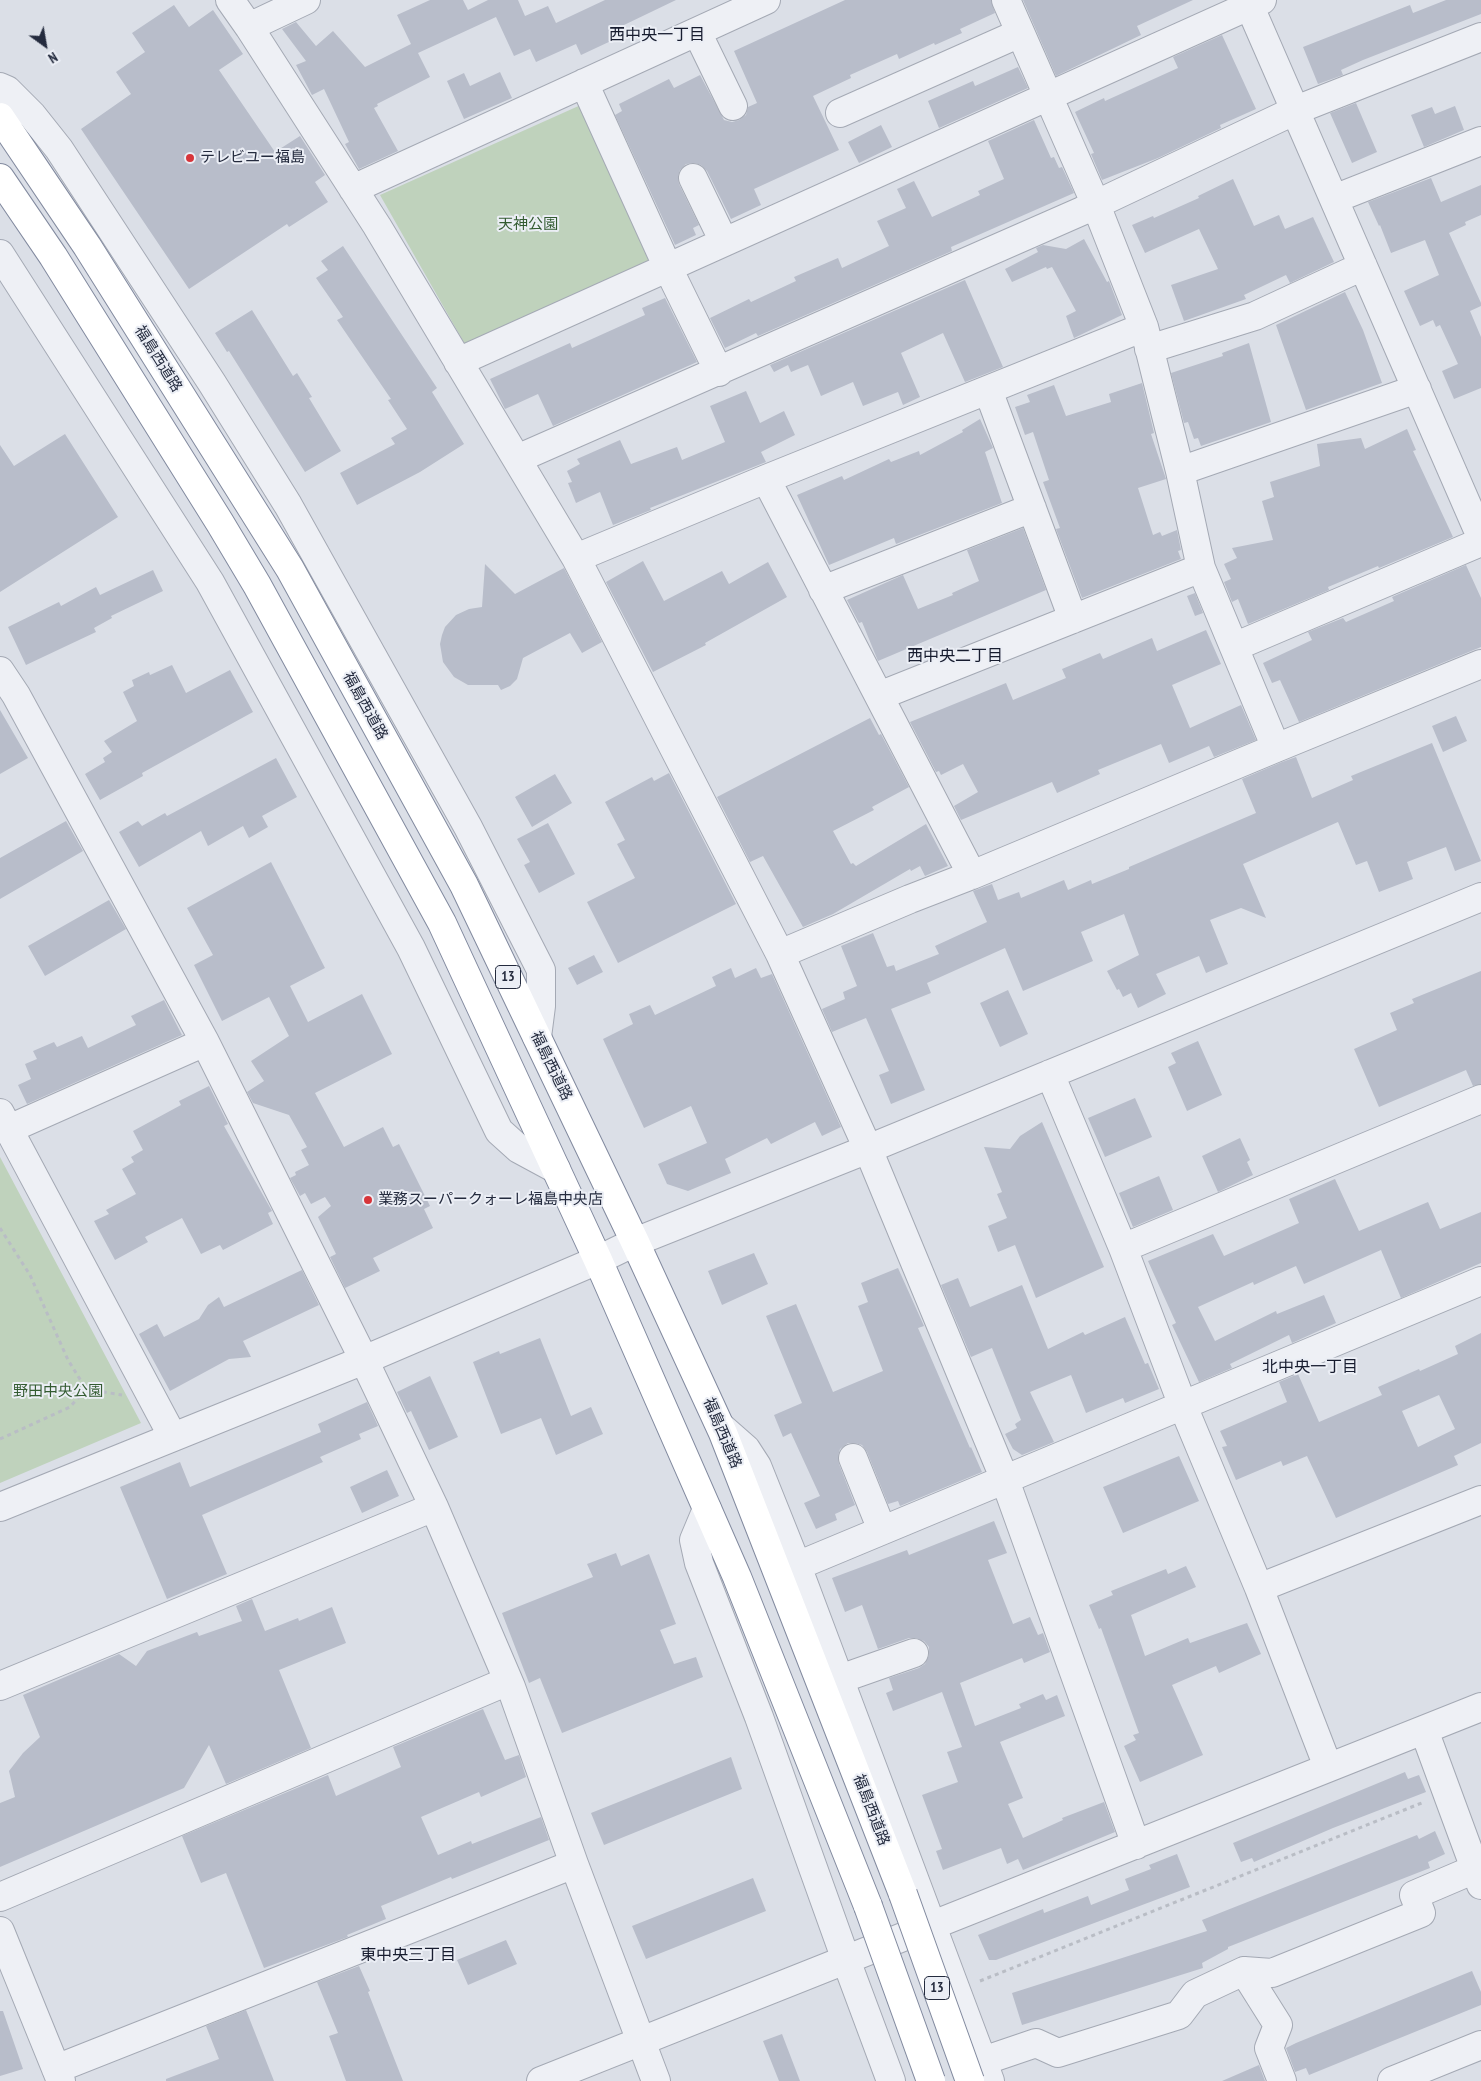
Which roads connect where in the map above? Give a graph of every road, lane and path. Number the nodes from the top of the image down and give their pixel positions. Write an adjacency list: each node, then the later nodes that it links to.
1 (230, 0): 6 (street)
2 (306, 0): 6 (street)
3 (766, 0): 7 (street)
4 (1006, 0): 8 (street)
5 (1253, 2): 12 (street); 14 (street)
6 (249, 27): 20 (street)
7 (697, 32): 10 (street); 13 (street)
8 (1020, 33): 12 (street); 15 (street)
9 (1481, 37): 14 (street)
10 (584, 83): 20 (street); 26 (street)
11 (0, 87): 51 (street)
12 (1047, 96): 22 (street); 23 (street)
13 (733, 106)
14 (1296, 110): 21 (street); 22 (street)
15 (840, 113)
16 (0, 117): 51 (highway, 福島西道路 / 13)
17 (1481, 141): 21 (street)
18 (0, 178): 57 (highway, 13)
19 (693, 178): 23 (street)
20 (353, 189): 28 (street)
21 (1334, 199): 25 (street)
22 (1096, 205): 27 (street); 29 (street)
23 (724, 242): 26 (street)
24 (0, 254): 57 (street)
25 (1363, 266): 27 (street); 30 (street)
26 (668, 268): 28 (street); 29 (street)
27 (1146, 338): 31 (street); 33 (street)
28 (458, 362): 32 (street)
29 (719, 372): 32 (street)
30 (1417, 389): 33 (street); 36 (street)
31 (988, 390): 34 (street); 35 (street)
32 (517, 459): 38 (street)
33 (1180, 471): 39 (street)
34 (766, 479): 38 (street); 40 (street)
35 (1032, 508): 40 (street); 41 (street)
36 (1481, 537)
37 (1481, 542): 42 (street)
38 (576, 558): 50 (street)
39 (1201, 568): 41 (street); 42 (street)
40 (823, 590): 45 (street)
41 (1073, 619): 45 (street)
42 (1234, 647): 47 (street)
43 (1481, 664): 47 (street)
44 (0, 671): 46 (street)
45 (879, 696): 48 (street)
46 (8, 699): 52 (street)
47 (1276, 748): 48 (street)
48 (972, 875): 50 (street)
49 (1481, 897): 53 (street)
50 (780, 954): 56 (street)
51 (537, 1038): 59 (highway, 福島西道路 / 13)
52 (205, 1042): 55 (street); 63 (street)
53 (1050, 1074): 56 (street); 60 (street)
54 (1481, 1099): 60 (street)
55 (4, 1121): 65 (street)
56 (868, 1149): 59 (street); 71 (street)
57 (556, 1169): 61 (highway, 13)
58 (0, 1228): 64 (path)
59 (635, 1242): 61 (street); 67 (highway, 福島西道路 / 13)
60 (1123, 1248): 66 (street)
61 (598, 1260): 63 (street); 75 (highway, 13)
62 (1481, 1281): 66 (street)
63 (364, 1360): 68 (street); 74 (street)
64 (86, 1389): 65 (path); 69 (path)
65 (154, 1401): 68 (street)
66 (1183, 1406): 71 (street); 78 (street)
67 (721, 1427): 77 (street); 100 (highway, 福島西道路 / 13, bridge)
68 (173, 1437): 73 (street)
69 (0, 1439)
70 (853, 1458): 76 (street)
71 (1005, 1480): 76 (street); 88 (street)
72 (1481, 1500): 78 (street)
73 (0, 1507)
74 (434, 1507): 81 (street); 82 (street)
75 (707, 1510): 94 (street); 105 (highway, 13, bridge)
76 (882, 1530): 77 (street)
77 (797, 1566): 80 (street)
78 (1259, 1588): 85 (street)
79 (914, 1653): 80 (street)
80 (840, 1679): 92 (street)
81 (508, 1681): 89 (street); 91 (street)
82 (0, 1686)
83 (1481, 1707): 84 (street)
84 (1424, 1730): 85 (street); 86 (street)
85 (1328, 1768): 88 (street)
86 (1448, 1793): 87 (street); 97 (path)
87 (1474, 1840): 90 (street)
88 (1136, 1845): 92 (street)
89 (574, 1864): 98 (street); 101 (street)
90 (1478, 1877): 95 (street)
91 (0, 1898)
92 (932, 1926): 94 (street); 97 (street)
93 (0, 1931): 96 (street)
94 (846, 1960): 98 (street); 104 (street)
95 (1244, 1971): 100 (street); 106 (street)
96 (10, 1982): 101 (street)
97 (956, 1990): 100 (street)
98 (642, 2041): 102 (street); 103 (street)
99 (1481, 2046): 107 (street)
100 (981, 2074)
101 (59, 2075)
102 (541, 2081)
103 (656, 2081)
104 (891, 2081)
105 (931, 2081)
106 (1282, 2081)
107 (1392, 2081)

